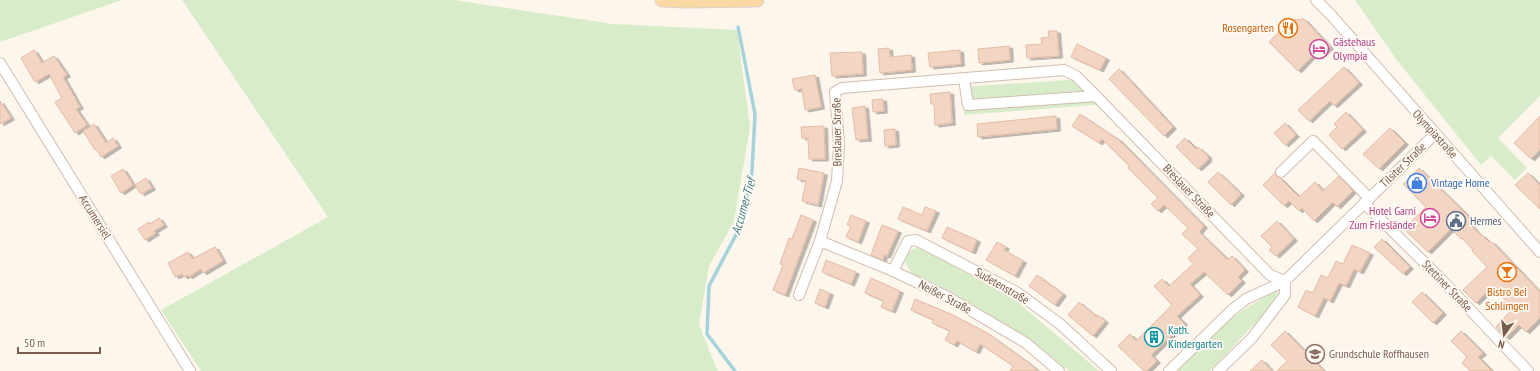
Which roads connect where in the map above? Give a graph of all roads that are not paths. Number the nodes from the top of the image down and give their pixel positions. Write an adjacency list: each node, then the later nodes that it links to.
1 (662, 0): 2 (main road)
2 (757, 0)
3 (1316, 0): 5 (street, Olympiastraße)
4 (1325, 0): 5 (street, Olympiastraße)
5 (1331, 15): 9 (street, Olympiastraße)
6 (0, 63): 17 (street, Accumersiel)
7 (964, 79): 8 (street, Breslauer Straße); 8 (street); 12 (street, Breslauer Straße)
8 (1096, 96): 15 (street, Breslauer Straße)
9 (1435, 134): 11 (street, Tilsiter Straße); 13 (street, Olympiastraße)
10 (1281, 172): 11 (street, Stettiner Straße)
11 (1367, 201): 15 (street, Tilsiter Straße); 22 (street, Stettiner Straße)
12 (820, 241): 14 (street, Neißer Straße); 16 (street, Breslauer Straße)
13 (1540, 252)
14 (893, 271): 18 (street, Neißer Straße); 19 (street, Sudetenstraße)
15 (1286, 281): 20 (street, Tilsiter Straße); 21 (street)
16 (799, 295)
17 (190, 371)
18 (1059, 371)
19 (1111, 371)
20 (1169, 371)
21 (1218, 371)
22 (1528, 371)

